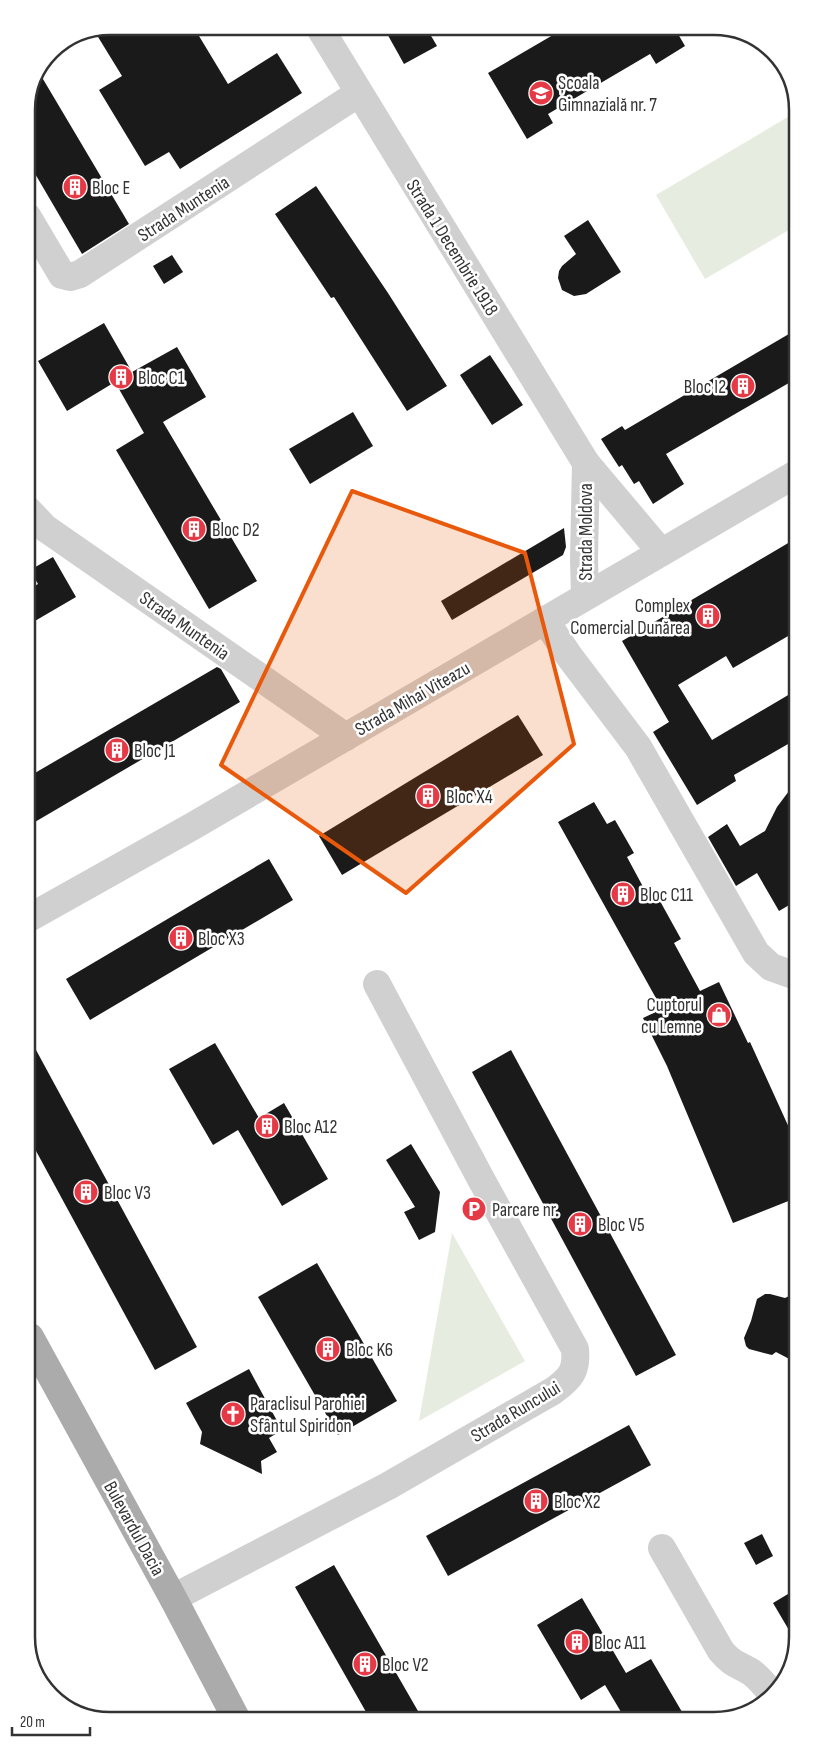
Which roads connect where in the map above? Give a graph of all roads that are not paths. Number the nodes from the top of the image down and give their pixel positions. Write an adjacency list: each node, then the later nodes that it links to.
1 (324, 35): 2 (street, Strada 1 Decembrie 1918)
2 (358, 93): 3 (street, Strada Muntenia); 4 (street, Strada 1 Decembrie 1918)
3 (35, 229)
4 (586, 463): 7 (street, Strada Moldova); 8 (street, Strada Moldova)
5 (789, 477): 7 (street, Strada Mihai Viteazu)
6 (35, 517): 10 (street, Strada Muntenia)
7 (661, 552): 8 (street, Strada Mihai Viteazu)
8 (585, 596): 9 (street, Strada Mihai Viteazu)
9 (545, 620): 10 (street, Strada Mihai Viteazu); 12 (street)
10 (346, 736): 11 (street, Strada Mihai Viteazu)
11 (35, 915)
12 (789, 973)
13 (377, 984): 16 (street, Strada Runcului)
14 (35, 1346): 16 (main road, Bulevardul Dacia)
15 (662, 1548): 17 (street)
16 (174, 1598): 18 (main road, Bulevardul Dacia)
17 (767, 1689)
18 (233, 1712)

